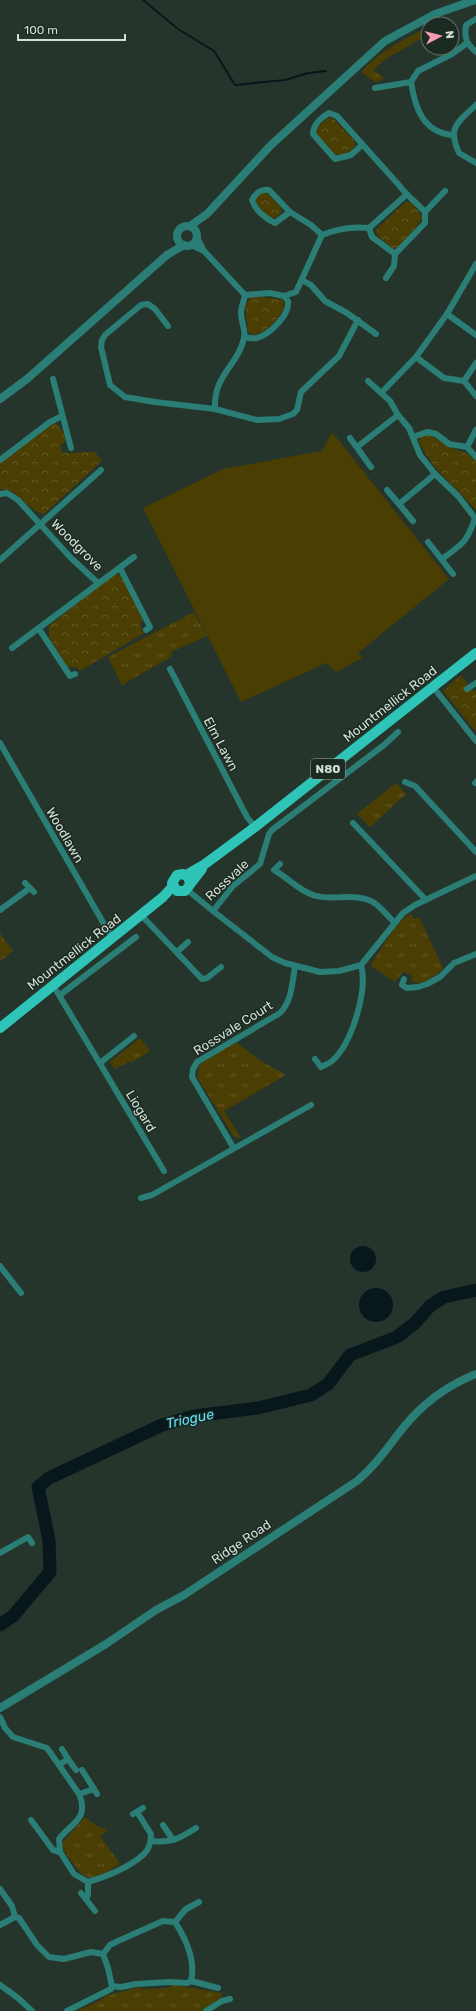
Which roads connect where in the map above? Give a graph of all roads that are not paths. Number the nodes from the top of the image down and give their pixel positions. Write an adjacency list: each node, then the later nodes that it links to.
1 (475, 0): 15 (street)
2 (476, 19): 3 (street)
3 (467, 43): 4 (street); 5 (street)
4 (476, 52)
5 (410, 82): 6 (street); 8 (street)
6 (375, 88)
7 (476, 105): 8 (street)
8 (452, 135): 10 (street)
9 (362, 145): 9 (street); 12 (street)
10 (476, 163)
11 (445, 191): 14 (street)
12 (406, 195): 14 (street); 17 (street)
13 (290, 212): 13 (street); 18 (street)
14 (425, 212): 23 (street)
15 (207, 214): 16 (street); 19 (street)
16 (190, 226): 19 (street); 20 (street)
17 (369, 228): 18 (street); 23 (street)
18 (322, 235): 28 (street)
19 (197, 236): 21 (street); 22 (street)
20 (177, 238): 21 (street); 24 (street)
21 (187, 245): 22 (street); 24 (street)
22 (204, 251): 29 (street)
23 (395, 254): 27 (street)
24 (167, 255): 44 (street)
25 (476, 264): 26 (street)
26 (474, 272): 31 (street)
27 (386, 278)
28 (302, 280): 30 (street); 32 (street)
29 (245, 295): 30 (street); 36 (street)
30 (284, 296): 36 (street)
31 (447, 314): 35 (street); 37 (street)
32 (358, 320): 34 (street); 45 (street)
33 (168, 326): 45 (street)
34 (376, 334)
35 (476, 335)
36 (245, 337): 45 (street)
37 (416, 357): 41 (street); 42 (street)
38 (476, 363): 41 (street)
39 (53, 378): 47 (street)
40 (368, 381): 42 (street)
41 (464, 381): 43 (street)
42 (382, 392): 46 (street)
43 (476, 396)
44 (0, 399)
45 (215, 409)
46 (398, 415): 49 (street); 53 (street)
47 (62, 416): 52 (street); 55 (street)
48 (476, 430): 51 (street)
49 (413, 437): 51 (street); 58 (street)
50 (350, 438): 53 (street)
51 (467, 447): 54 (street)
52 (71, 448)
53 (357, 448): 56 (street)
54 (476, 457)
55 (0, 460)
56 (371, 467)
57 (101, 470): 64 (street, Woodgrove)
58 (435, 474): 61 (street); 62 (street)
59 (387, 490): 61 (street)
60 (0, 494): 64 (street, Woodgrove)
61 (399, 504): 63 (street)
62 (476, 518): 67 (street)
63 (413, 522)
64 (40, 524): 68 (street, Woodgrove); 71 (street, Woodgrove)
65 (428, 542): 67 (street)
66 (134, 557): 69 (street, Woodgrove)
67 (442, 559): 70 (street)
68 (0, 560)
69 (120, 568): 71 (street, Woodgrove); 73 (street, Woodgrove)
70 (453, 574)
71 (98, 582): 72 (street, Woodgrove)
72 (39, 629): 74 (street, Woodgrove); 77 (street)
73 (146, 630)
74 (12, 648)
75 (476, 653): 79 (main road, Mountmellick Road / N80)
76 (170, 669): 86 (street, Elm Lawn)
77 (75, 674)
78 (476, 683): 80 (street)
79 (433, 687): 82 (street); 86 (main road, Mountmellick Road / N80)
80 (467, 689)
81 (398, 732): 94 (street, Rossvale)
82 (476, 741)
83 (0, 743): 98 (street, Woodlawn)
84 (405, 782): 87 (street)
85 (353, 823): 92 (street)
86 (255, 827): 91 (main road, Mountmellick Road / N80)
87 (476, 852)
88 (280, 864): 96 (street)
89 (476, 876): 92 (street)
90 (25, 883): 93 (street)
91 (183, 885): 94 (street, Rossvale); 95 (main road, Mountmellick Road / N80)
92 (426, 900): 96 (street)
93 (0, 910)
94 (213, 911): 104 (street)
95 (141, 915): 98 (main road, Mountmellick Road / N80); 100 (street)
96 (394, 922): 102 (street)
97 (136, 937): 107 (street)
98 (112, 938): 106 (main road, Mountmellick Road / N80)
99 (188, 942): 100 (street)
100 (176, 952): 103 (street)
101 (476, 954): 105 (street)
102 (361, 965): 104 (street); 110 (street)
103 (221, 967)
104 (295, 967): 113 (street, Rossvale Court)
105 (404, 979)
106 (53, 985): 107 (street, Liogard); 108 (main road, Mountmellick Road / N80)
107 (60, 995): 111 (street, Liogard)
108 (0, 1028)
109 (134, 1036): 111 (street)
110 (315, 1060)
111 (100, 1063): 114 (street, Liogard)
112 (311, 1105): 113 (street)
113 (233, 1147): 115 (street)
114 (164, 1171)
115 (141, 1198)
116 (0, 1266): 117 (street)
117 (21, 1293)
118 (476, 1374): 121 (street, Ridge Road)
119 (32, 1543): 120 (street)
120 (0, 1553)
121 (0, 1708)
122 (0, 1717): 125 (street)
123 (62, 1749): 124 (street)
124 (68, 1759): 125 (street); 126 (street)
125 (59, 1765): 126 (street)
126 (79, 1794): 133 (street)
127 (143, 1808): 132 (street)
128 (31, 1820): 133 (street)
129 (163, 1824): 131 (street)
130 (196, 1828): 131 (street)
131 (173, 1840): 132 (street)
132 (151, 1841): 134 (street)
133 (60, 1852): 134 (street)
134 (88, 1882): 137 (street)
135 (0, 1889): 140 (street)
136 (81, 1893): 137 (street)
137 (86, 1899): 139 (street)
138 (199, 1902): 141 (street)
139 (95, 1911)
140 (15, 1917): 142 (street); 143 (street)
141 (175, 1922): 143 (street); 144 (street)
142 (0, 1925)
143 (103, 1954): 146 (street)
144 (191, 1981): 146 (street); 147 (street)
145 (0, 1985): 149 (street)
146 (112, 1986): 150 (street)
147 (218, 1988)
148 (230, 1999): 151 (street)
149 (32, 2011)
150 (67, 2011)
151 (206, 2011)

